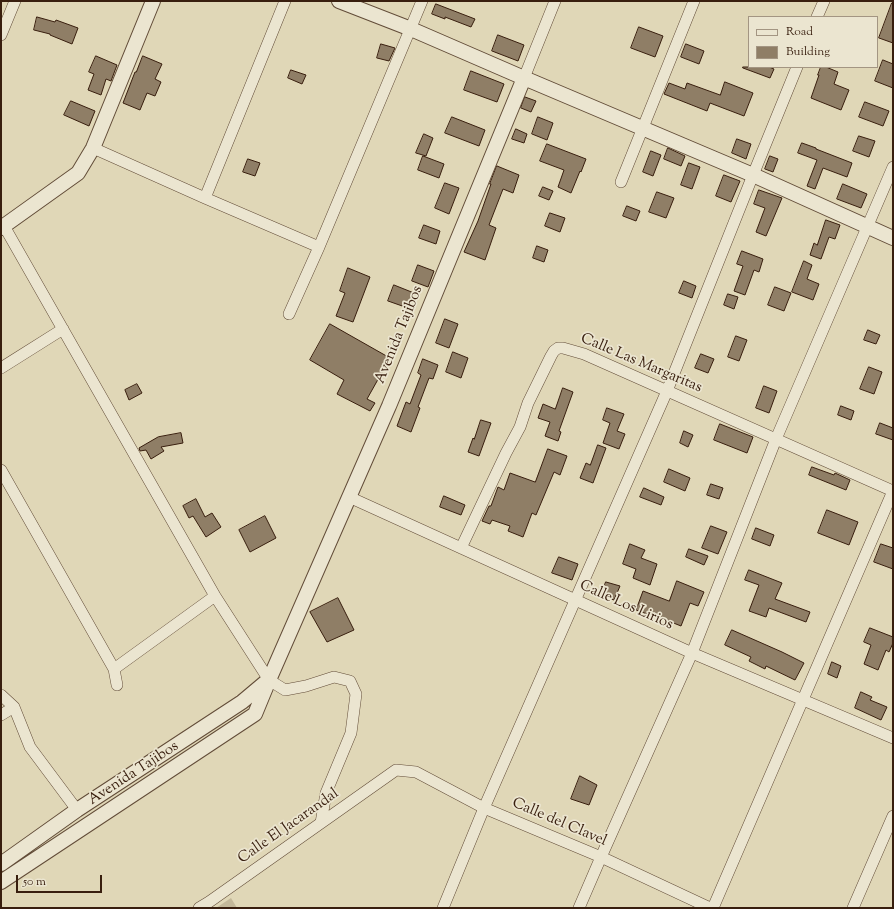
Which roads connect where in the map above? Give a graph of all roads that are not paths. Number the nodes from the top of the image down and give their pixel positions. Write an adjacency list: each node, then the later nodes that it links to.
1 (15, 1): 11 (street)
2 (154, 1): 15 (street)
3 (285, 1): 19 (street)
4 (339, 1): 10 (street)
5 (422, 1): 10 (street)
6 (555, 1): 13 (street, Avenida Tajibos)
7 (694, 1): 14 (street)
8 (824, 1): 9 (street)
9 (817, 16)
10 (411, 29): 13 (street); 23 (street)
11 (1, 35)
12 (797, 68): 17 (street)
13 (524, 78): 14 (street); 31 (street, Avenida Tajibos)
14 (643, 129): 17 (street); 18 (street)
15 (93, 148): 19 (street); 21 (street)
16 (893, 167): 20 (street)
17 (753, 175): 20 (street); 27 (street)
18 (621, 182)
19 (205, 198): 23 (street)
20 (868, 226): 22 (street); 28 (street)
21 (2, 227): 25 (street)
22 (893, 238)
23 (319, 247): 24 (street)
24 (289, 314)
25 (63, 329): 26 (street); 33 (street)
26 (1, 368)
27 (667, 391): 28 (street, Calle Las Margaritas); 32 (street, Calle Las Margaritas); 34 (street)
28 (776, 439): 30 (street, Calle Las Margaritas); 35 (street)
29 (1, 470): 36 (street)
30 (893, 491): 40 (street)
31 (349, 498): 32 (street, Calle Los Lirios); 37 (street, Avenida Tajibos)
32 (461, 548): 34 (street, Calle Los Lirios)
33 (215, 596): 36 (street); 37 (street)
34 (575, 600): 35 (street, Calle Los Lirios); 45 (street)
35 (692, 653): 40 (street, Calle Los Lirios); 49 (street)
36 (114, 669): 38 (street)
37 (269, 680): 46 (street, Avenida Tajibos); 48 (street); 51 (street, Avenida Tajibos)
38 (117, 685)
39 (1, 695): 41 (street)
40 (803, 700): 43 (street, Calle Los Lirios); 55 (street)
41 (14, 707): 42 (street); 46 (street)
42 (1, 715)
43 (893, 738)
44 (396, 770): 45 (street, Calle del Clavel); 48 (street, Calle El Jacarandal)
45 (484, 808): 49 (street, Calle del Clavel); 53 (street)
46 (77, 810): 50 (street, Avenida Tajibos)
47 (893, 816): 56 (street)
48 (321, 823): 52 (street, Calle El Jacarandal)
49 (601, 857): 54 (street); 55 (street, Calle del Clavel)
50 (1, 864)
51 (1, 882)
52 (199, 908)
53 (443, 908)
54 (579, 908)
55 (711, 908)
56 (853, 908)

